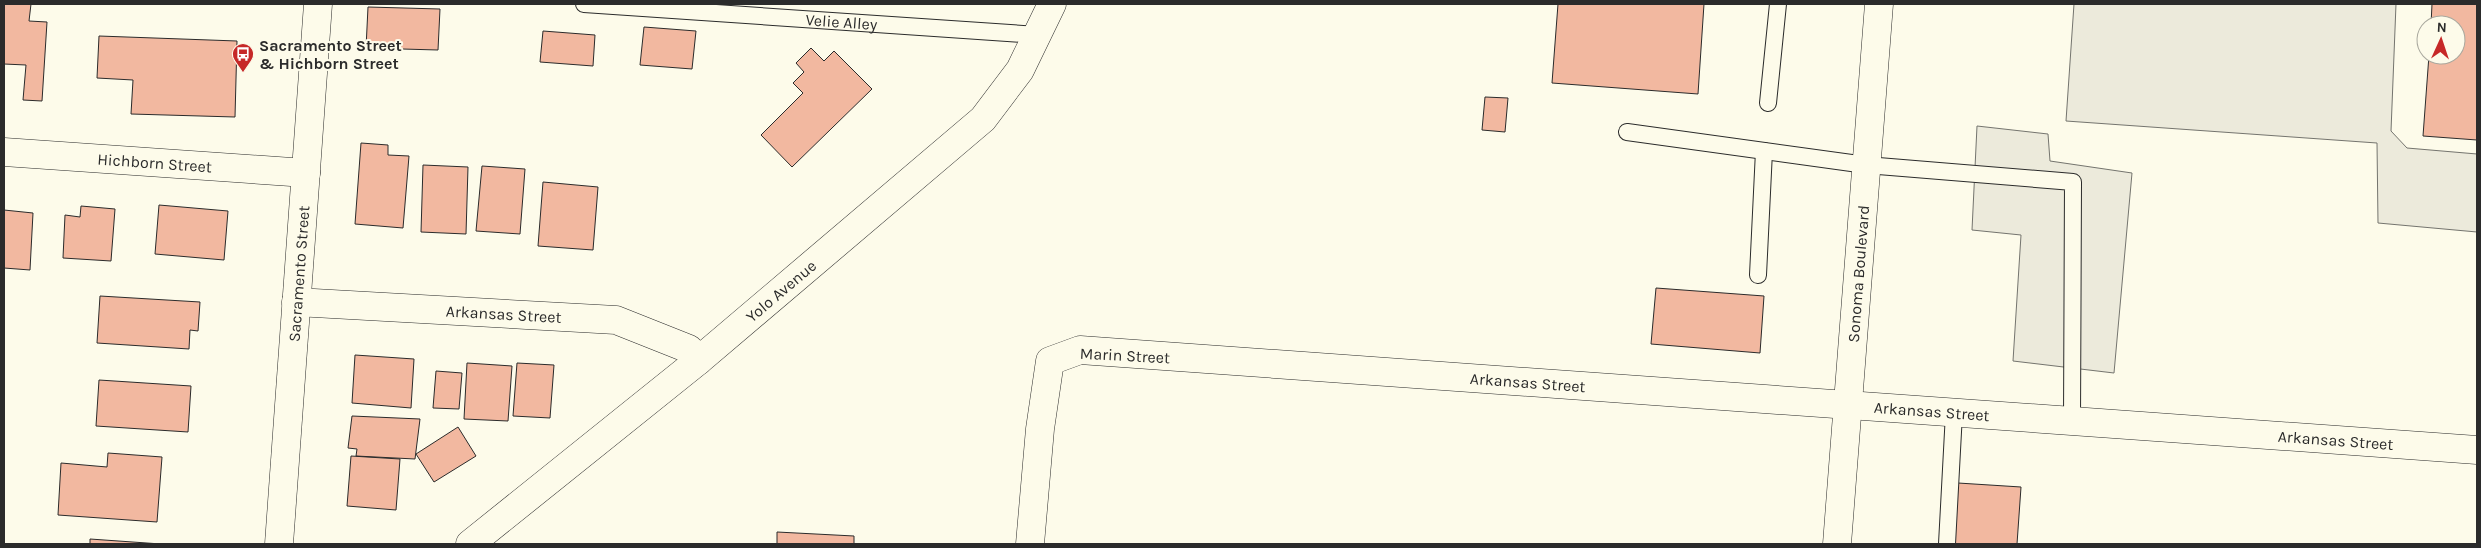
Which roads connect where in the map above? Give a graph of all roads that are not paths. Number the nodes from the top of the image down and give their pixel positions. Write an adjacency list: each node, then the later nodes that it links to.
1 (318, 4): 12 (street, Sacramento Street)
2 (584, 4): 6 (lane, Velie Alley)
3 (1052, 4): 6 (street, Yolo Avenue)
4 (1778, 4): 7 (lane)
5 (1879, 4): 11 (street, Sonoma Boulevard)
6 (1038, 35): 15 (street, Yolo Avenue)
7 (1768, 103)
8 (1627, 132): 9 (lane)
9 (1764, 150): 11 (lane); 13 (lane)
10 (4, 152): 12 (street, Hichborn Street)
11 (1866, 165): 17 (street, Sonoma Boulevard); 19 (lane)
12 (306, 174): 14 (street, Sacramento Street)
13 (1758, 275)
14 (296, 302): 15 (street, Arkansas Street); 21 (street, Sacramento Street)
15 (698, 361): 22 (street, Yolo Avenue)
16 (1386, 374): 17 (street, Arkansas Street); 23 (street, Marin Street)
17 (1848, 406): 18 (street, Arkansas Street); 24 (street, Sonoma Boulevard)
18 (1954, 413): 19 (street, Arkansas Street); 25 (lane)
19 (2072, 421): 20 (street, Arkansas Street)
20 (2477, 450)
21 (279, 544)
22 (470, 544)
23 (1030, 544)
24 (1837, 544)
25 (1947, 544)

